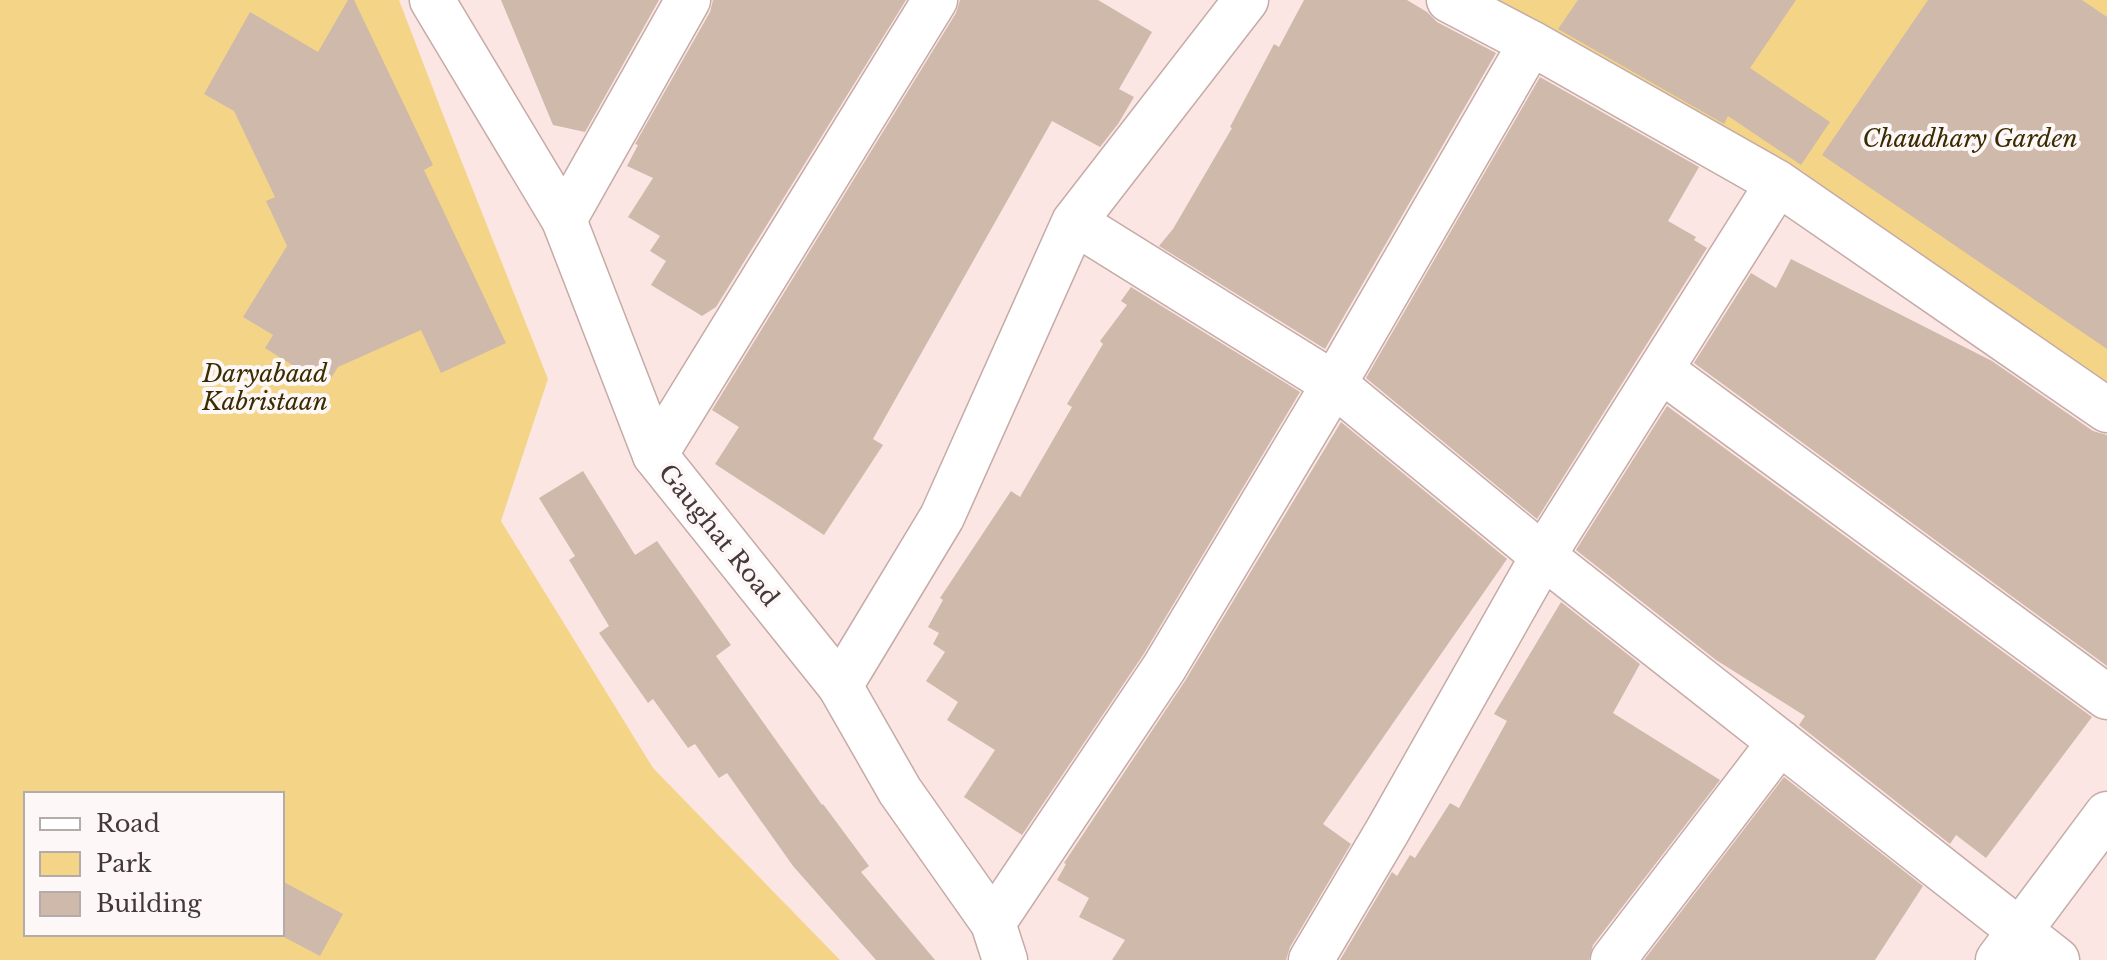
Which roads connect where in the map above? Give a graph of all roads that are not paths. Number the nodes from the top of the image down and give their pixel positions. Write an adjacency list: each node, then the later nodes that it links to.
1 (432, 0): 8 (street, Gaughat Road)
2 (688, 0): 8 (street)
3 (935, 0): 13 (street)
4 (1246, 0): 9 (street)
5 (1449, 0): 6 (street)
6 (1531, 43): 7 (street); 11 (street)
7 (1778, 183): 10 (street); 12 (street)
8 (564, 220): 13 (street, Gaughat Road)
9 (1074, 222): 11 (street); 15 (street)
10 (1661, 370): 14 (street); 16 (street)
11 (1334, 384): 14 (street); 19 (street)
12 (2107, 410)
13 (655, 455): 15 (street, Gaughat Road)
14 (1543, 556): 17 (street); 21 (street)
15 (840, 686): 19 (street, Gaughat Road)
16 (2107, 697)
17 (1780, 742): 20 (street); 22 (street)
18 (2107, 814): 20 (street)
19 (999, 942)
20 (2009, 945): 23 (street)
21 (1311, 960)
22 (1613, 960)
23 (2057, 960)

